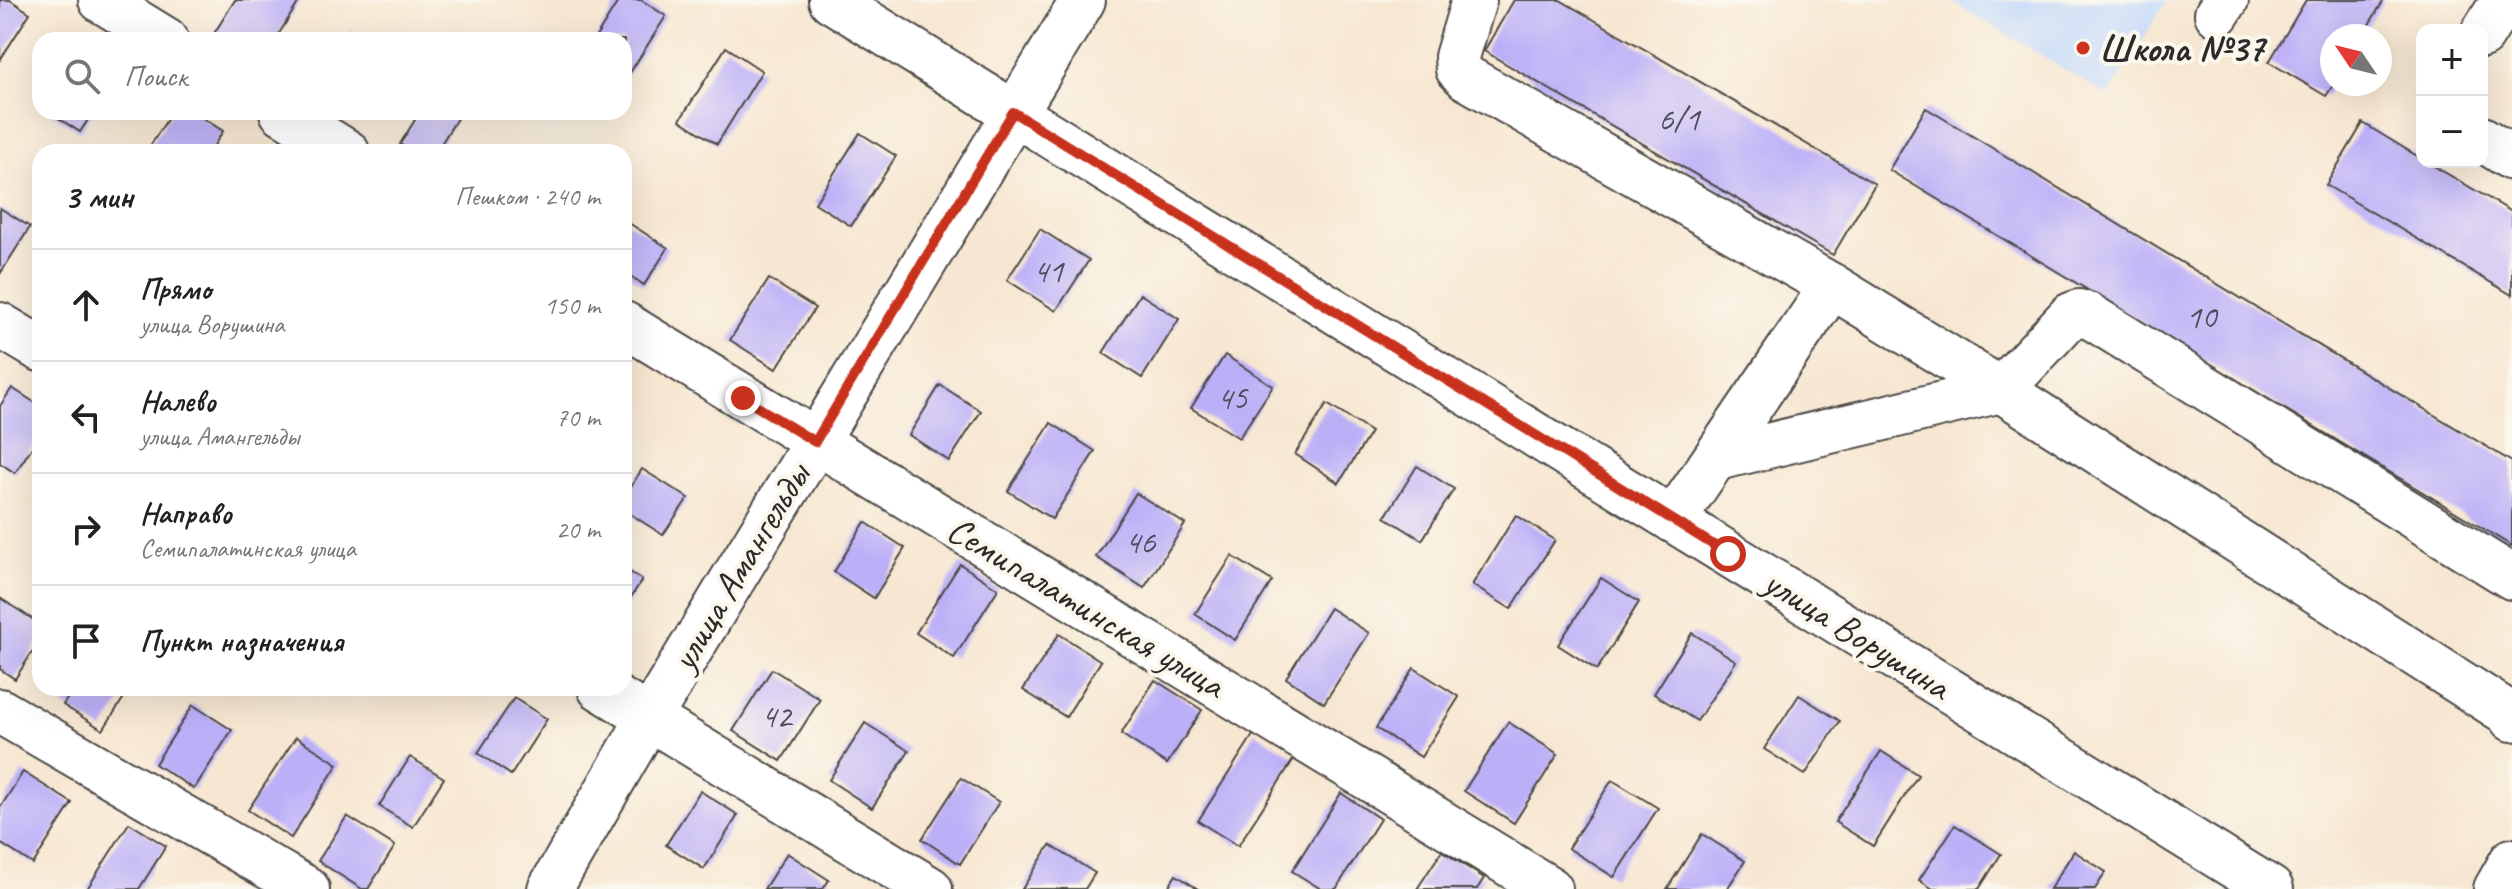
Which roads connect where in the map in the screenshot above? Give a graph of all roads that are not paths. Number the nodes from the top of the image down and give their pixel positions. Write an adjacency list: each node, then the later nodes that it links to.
1 (101, 0): 7 (street)
2 (831, 0): 8 (street, улица Ворушина)
3 (1083, 0): 8 (street, улица Амангельды)
4 (1474, 0): 13 (street)
5 (2504, 0): 6 (street)
6 (2488, 25)
7 (153, 32)
8 (1013, 112): 18 (street, улица Амангельды); 20 (street, улица Ворушина)
9 (295, 120): 11 (street)
10 (2488, 143): 12 (street)
11 (334, 144)
12 (2512, 158)
13 (1832, 286): 17 (street); 19 (street)
14 (0, 325): 16 (street)
15 (632, 329): 18 (street, Семипалатинская улица)
16 (32, 344)
17 (2001, 390): 19 (street); 21 (street); 25 (street)
18 (815, 442): 24 (street, улица Амангельды); 30 (street, Семипалатинская улица)
19 (1717, 458): 20 (street)
20 (1673, 520): 31 (street, улица Ворушина)
21 (2512, 577)
22 (613, 696): 24 (street)
23 (0, 711): 27 (street)
24 (649, 718): 28 (street, улица Амангельды); 29 (street)
25 (2512, 719)
26 (2512, 861): 32 (street)
27 (307, 889)
28 (550, 889)
29 (930, 889)
30 (1550, 889)
31 (2271, 889)
32 (2496, 889)

